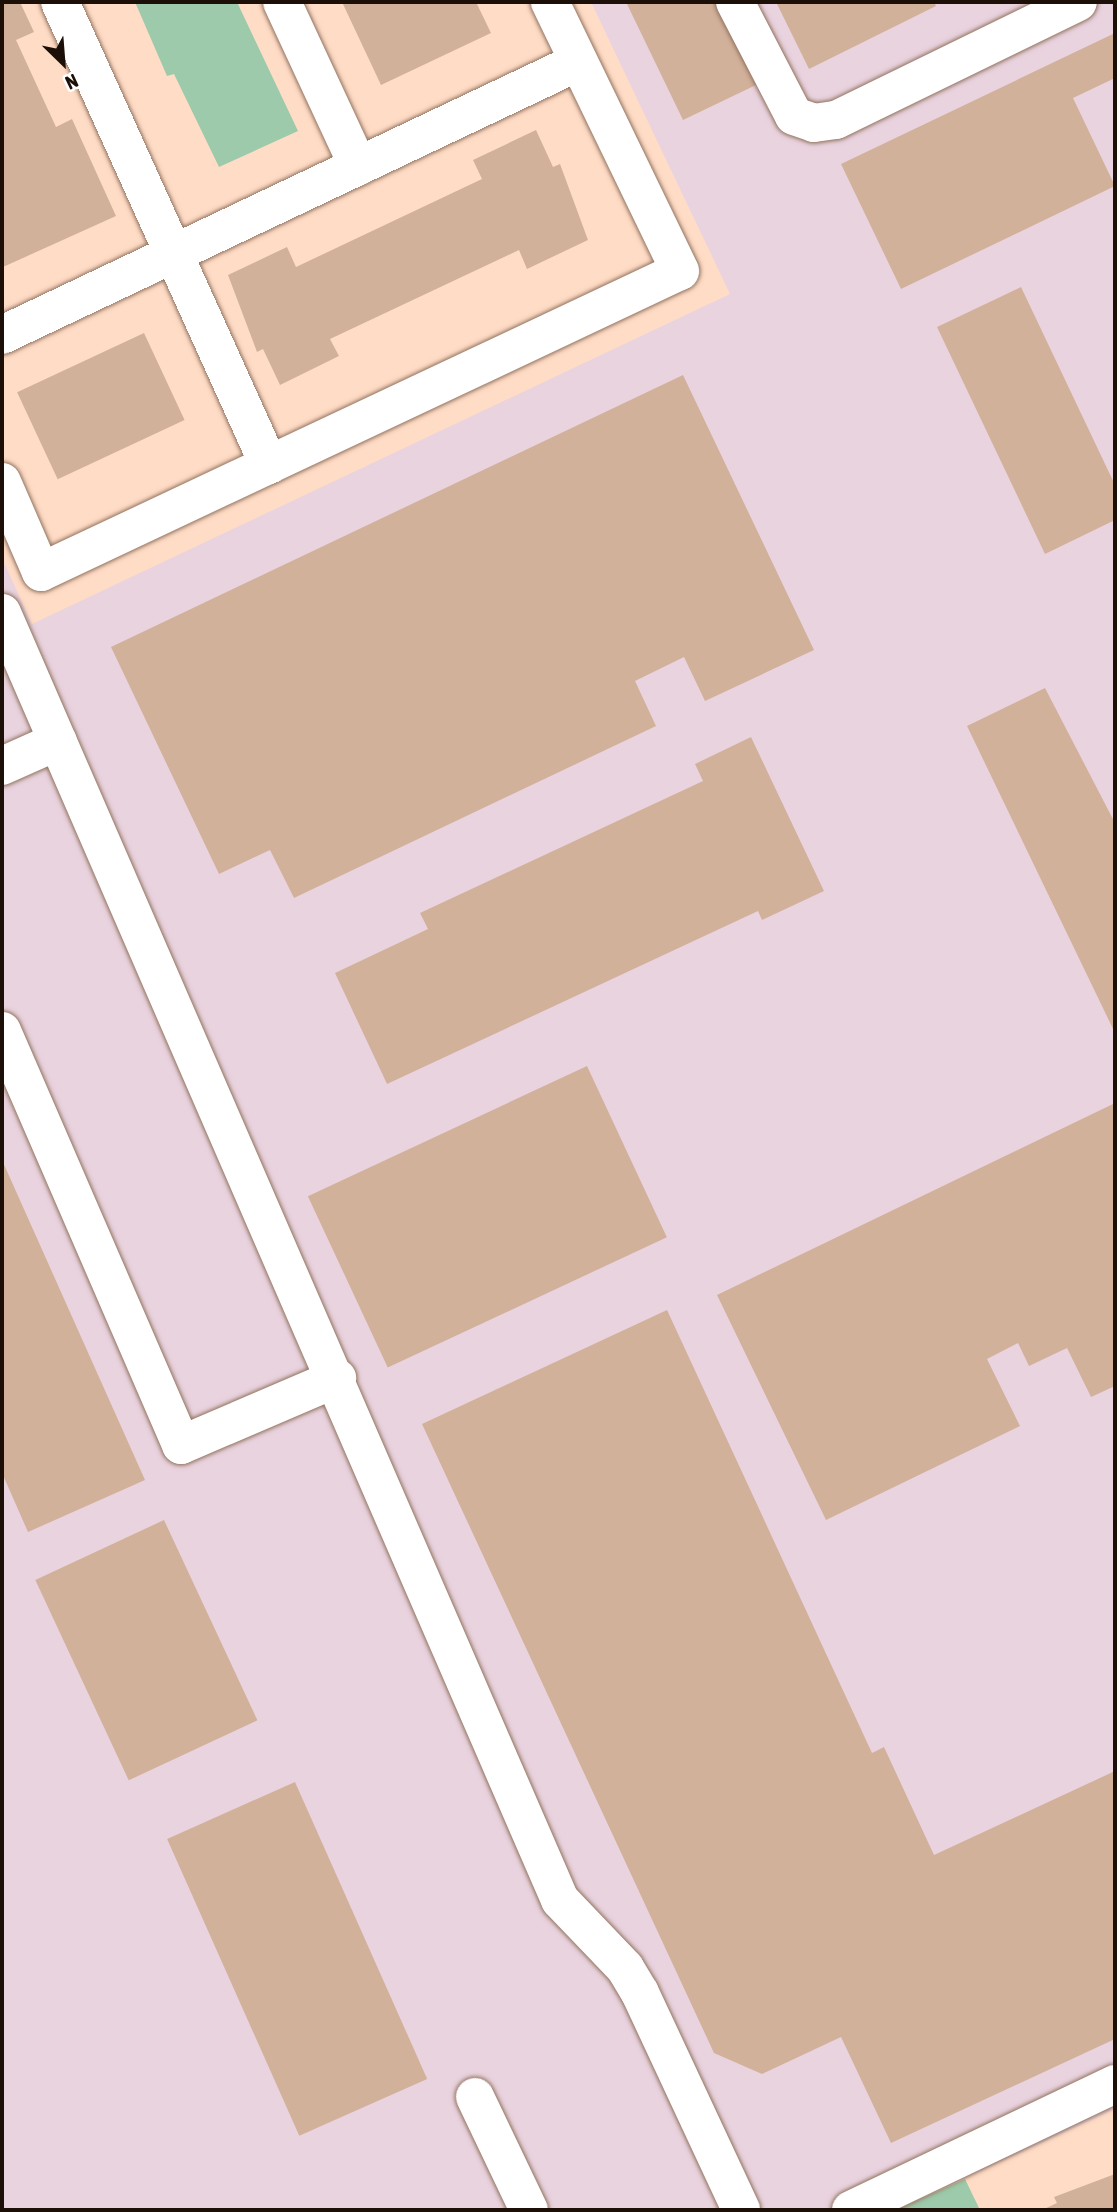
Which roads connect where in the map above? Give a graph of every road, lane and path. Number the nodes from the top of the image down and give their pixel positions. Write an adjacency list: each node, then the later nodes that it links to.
1 (60, 2): 8 (lane)
2 (282, 2): 7 (lane)
3 (550, 2): 6 (lane)
4 (735, 2): 5 (lane)
5 (1079, 2)
6 (578, 62): 7 (lane); 10 (lane)
7 (358, 166): 8 (lane)
8 (174, 253): 9 (lane); 10 (lane)
9 (2, 335)
10 (269, 465): 11 (lane)
11 (2, 482)
12 (2, 613): 13 (lane)
13 (58, 741): 14 (lane); 16 (lane)
14 (2, 766)
15 (2, 1031): 16 (lane)
16 (337, 1378): 20 (lane)
17 (1115, 2084): 21 (lane)
18 (475, 2097): 19 (lane)
19 (529, 2210)
20 (741, 2210)
21 (851, 2210)

